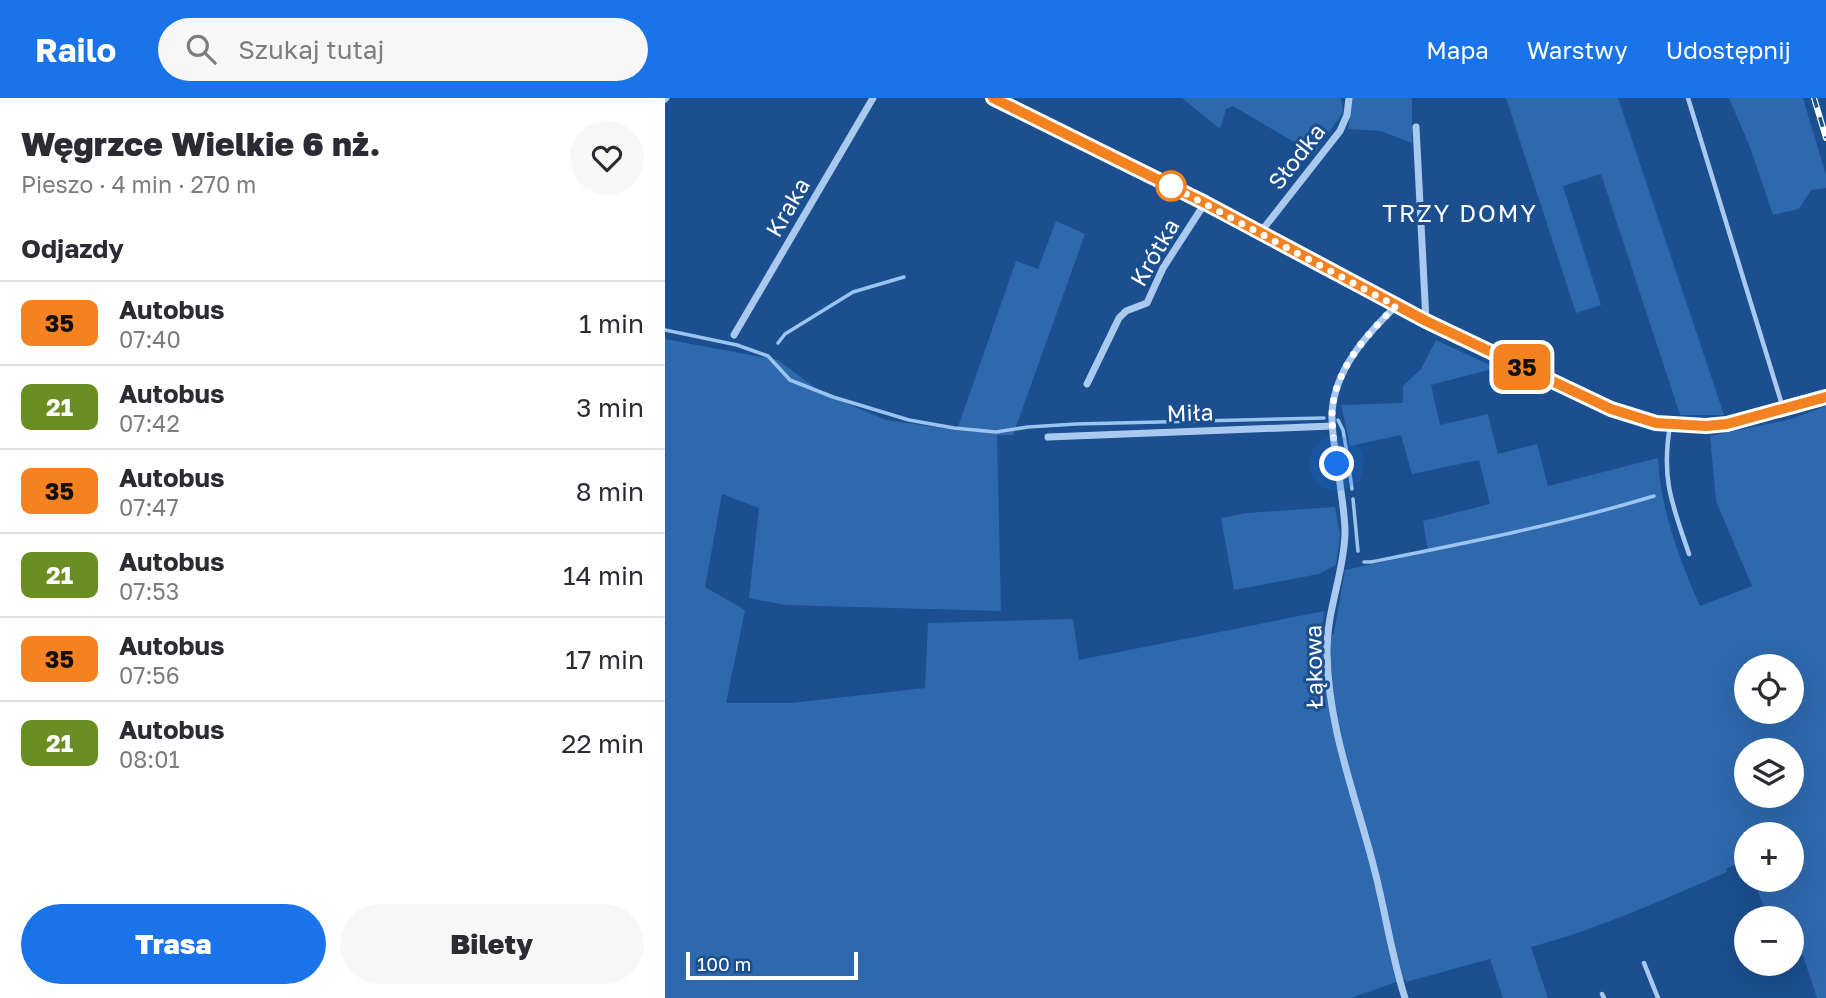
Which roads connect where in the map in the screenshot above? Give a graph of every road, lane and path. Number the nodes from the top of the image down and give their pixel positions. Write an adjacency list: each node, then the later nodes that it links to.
1 (873, 98): 10 (street, Kraka)
2 (993, 98): 6 (street)
3 (1349, 98): 7 (street, Słodka)
4 (1688, 98): 13 (lane)
5 (1416, 127): 9 (street)
6 (1205, 203): 7 (street); 11 (street, Krótka)
7 (1260, 233): 8 (street)
8 (1396, 306): 9 (street); 15 (street, Łąkowa)
9 (1426, 321): 14 (street)
10 (734, 335)
11 (1087, 384)
12 (1826, 397): 13 (street)
13 (1783, 409): 14 (street)
14 (1670, 425): 17 (lane)
15 (1332, 426): 16 (street, Miła); 19 (street, Łąkowa)
16 (1048, 437)
17 (1689, 554)
18 (1644, 963): 20 (lane)
19 (1405, 998)
20 (1658, 998)

